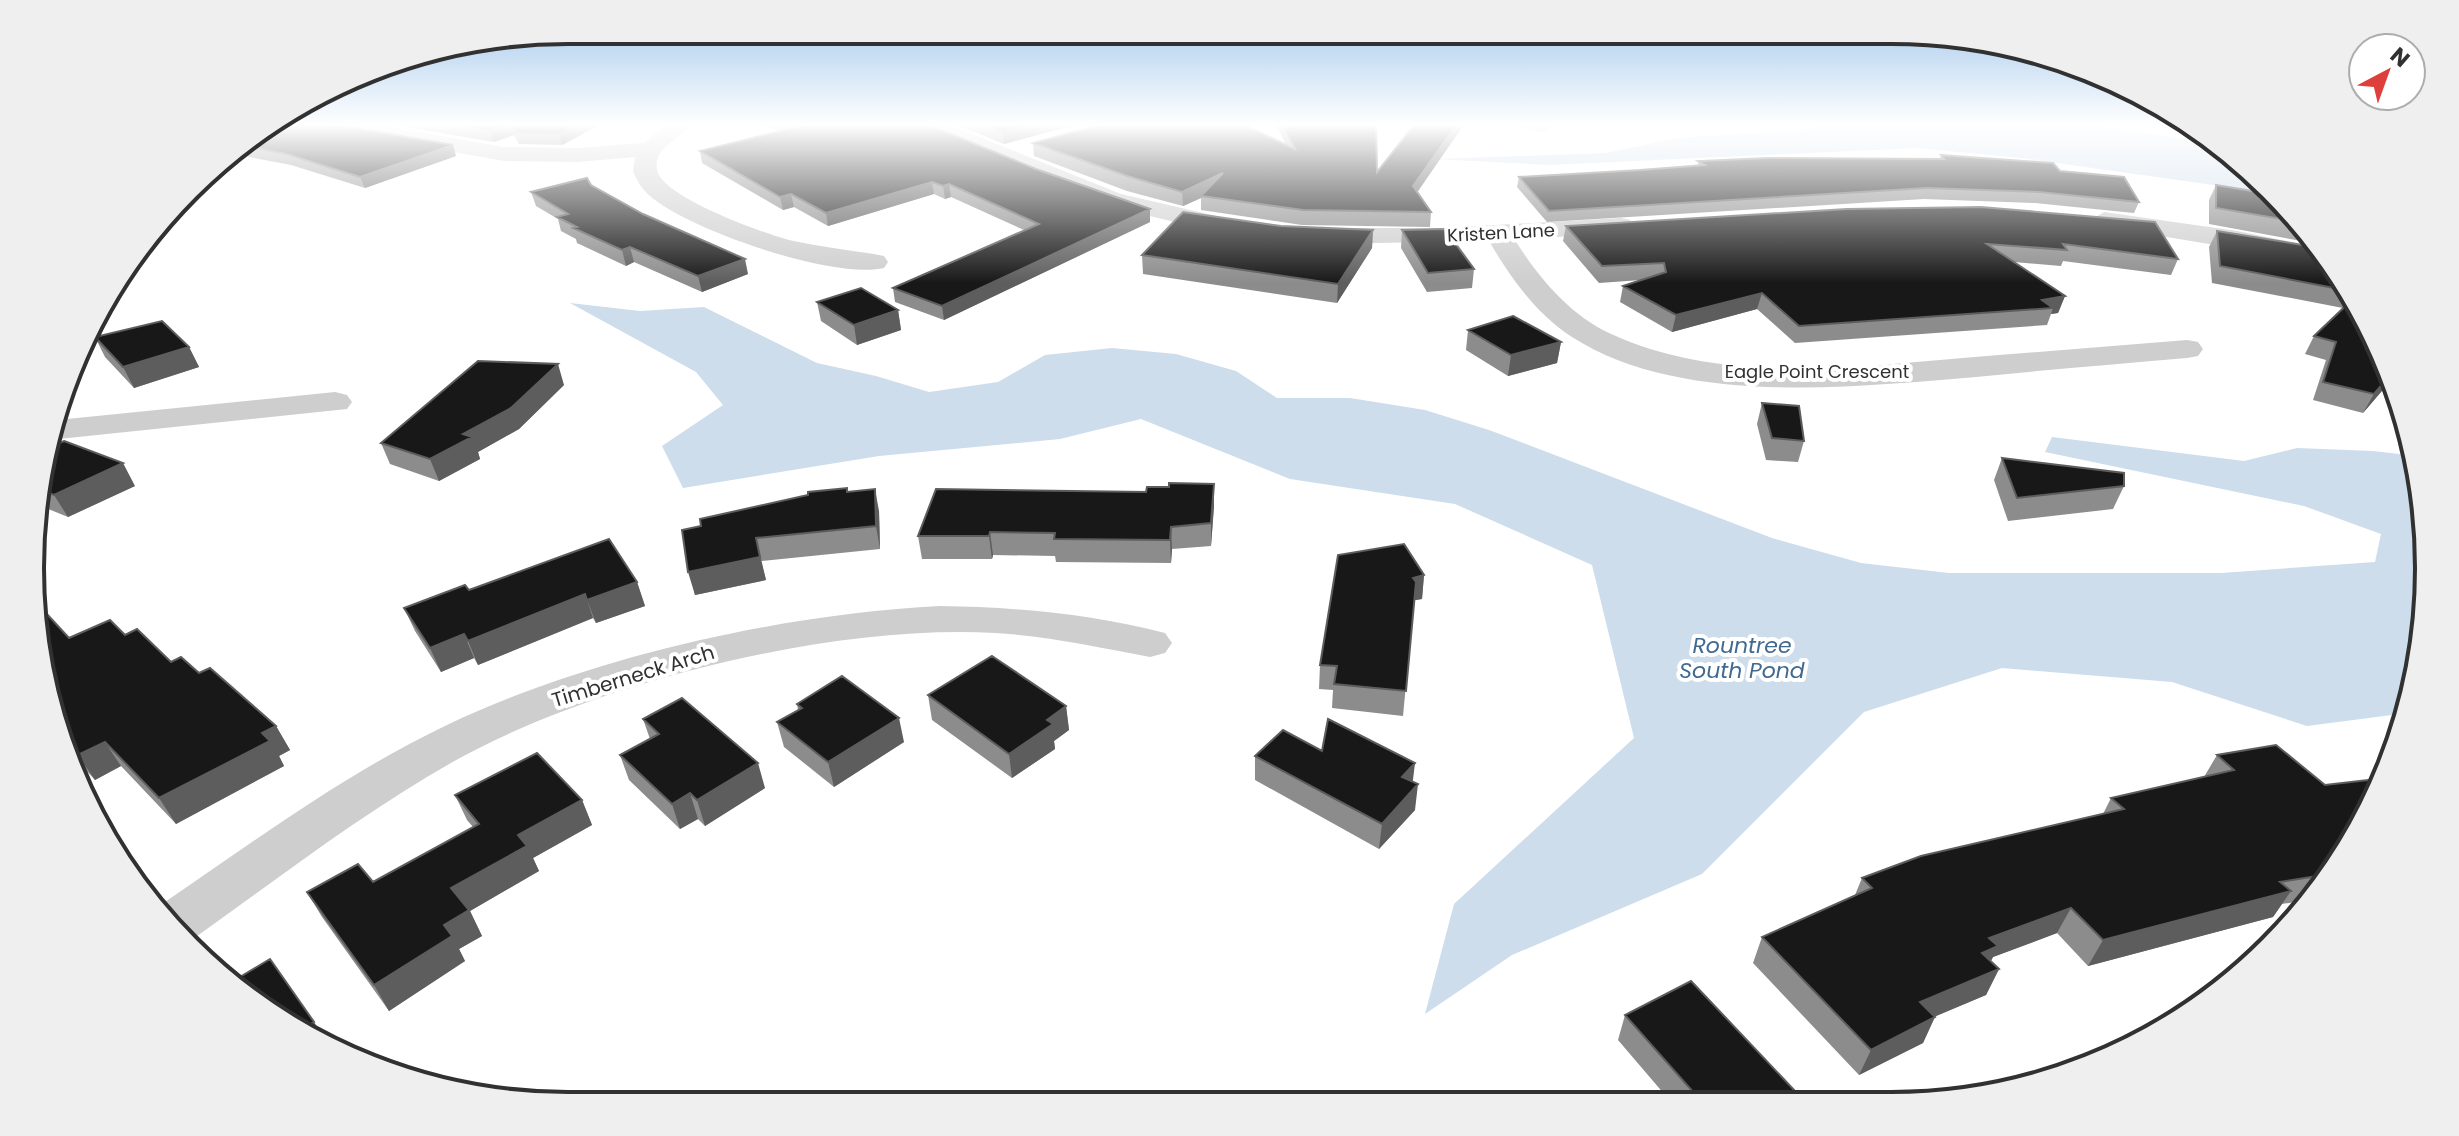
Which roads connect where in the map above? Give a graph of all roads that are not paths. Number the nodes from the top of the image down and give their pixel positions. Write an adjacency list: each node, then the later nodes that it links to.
1 (646, 177): 9 (street)
2 (1062, 177): 5 (street)
3 (2074, 217): 8 (street)
4 (1643, 225): 7 (street, Kristen Lane)
5 (1250, 230)
6 (1288, 234): 7 (street, Kristen Lane)
7 (1499, 235): 10 (street, Eagle Point Crescent)
8 (2311, 254)
9 (874, 262)
10 (2187, 349)
11 (335, 402): 12 (street)
12 (63, 430)
13 (1150, 643): 14 (street, Timberneck Arch)
14 (180, 920)

